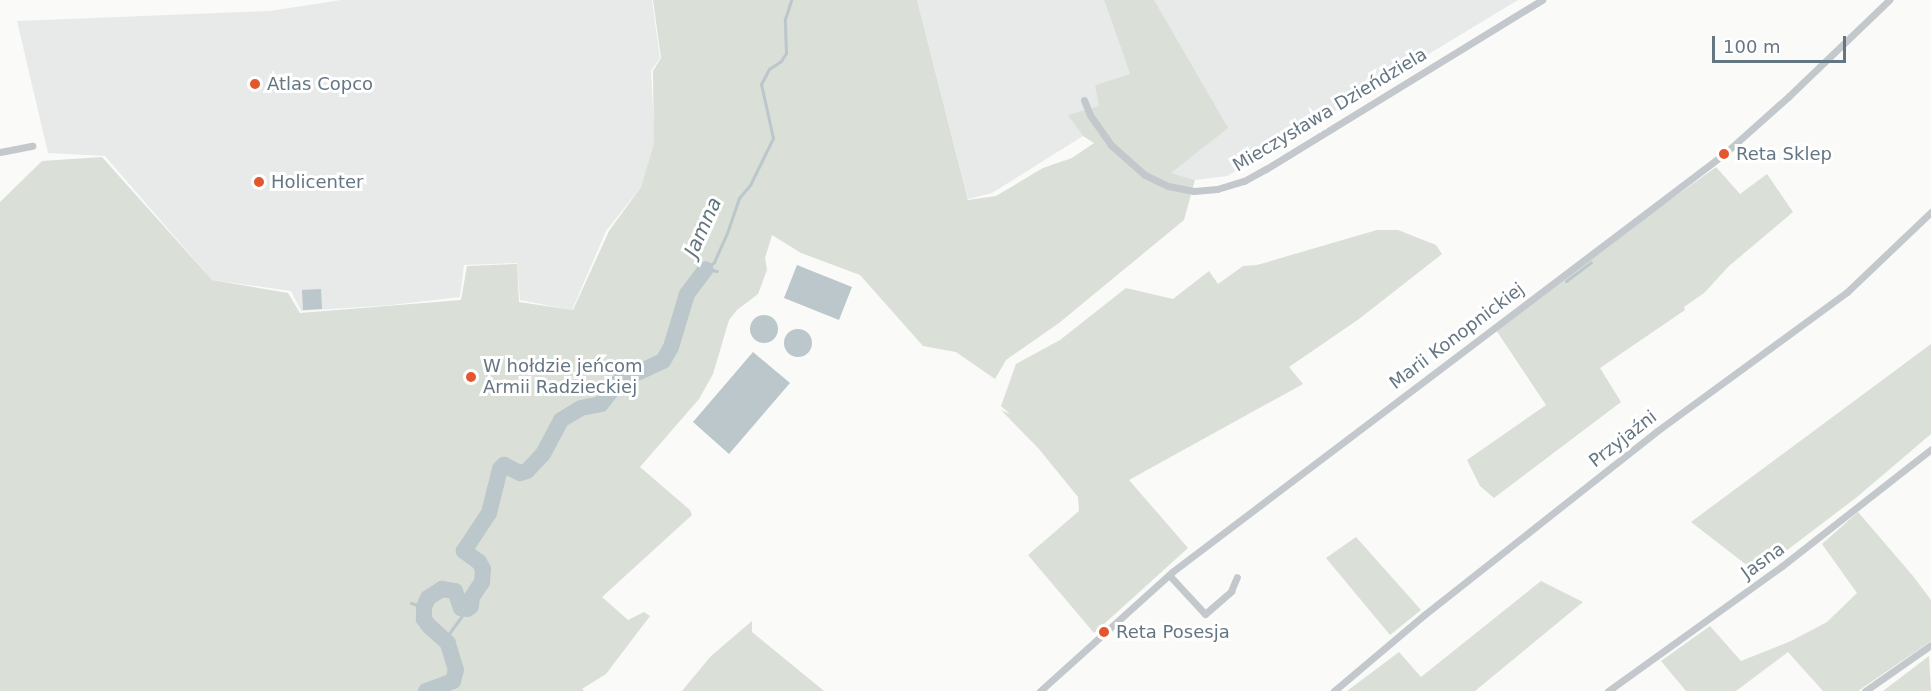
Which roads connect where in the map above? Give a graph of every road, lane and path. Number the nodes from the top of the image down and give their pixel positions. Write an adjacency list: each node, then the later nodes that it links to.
1 (1542, 0): 3 (street, Mieczysława Dzieńdziela)
2 (1889, 0): 8 (street, Marii Konopnickiej)
3 (1084, 100)
4 (32, 146): 5 (street)
5 (0, 152)
6 (1931, 212): 12 (street, Przyjaźni)
7 (1931, 449): 13 (street, Jasna)
8 (1169, 575): 9 (street); 11 (street, Marii Konopnickiej)
9 (1237, 577)
10 (1931, 645): 14 (street)
11 (1040, 691)
12 (1334, 691)
13 (1608, 691)
14 (1865, 691)

